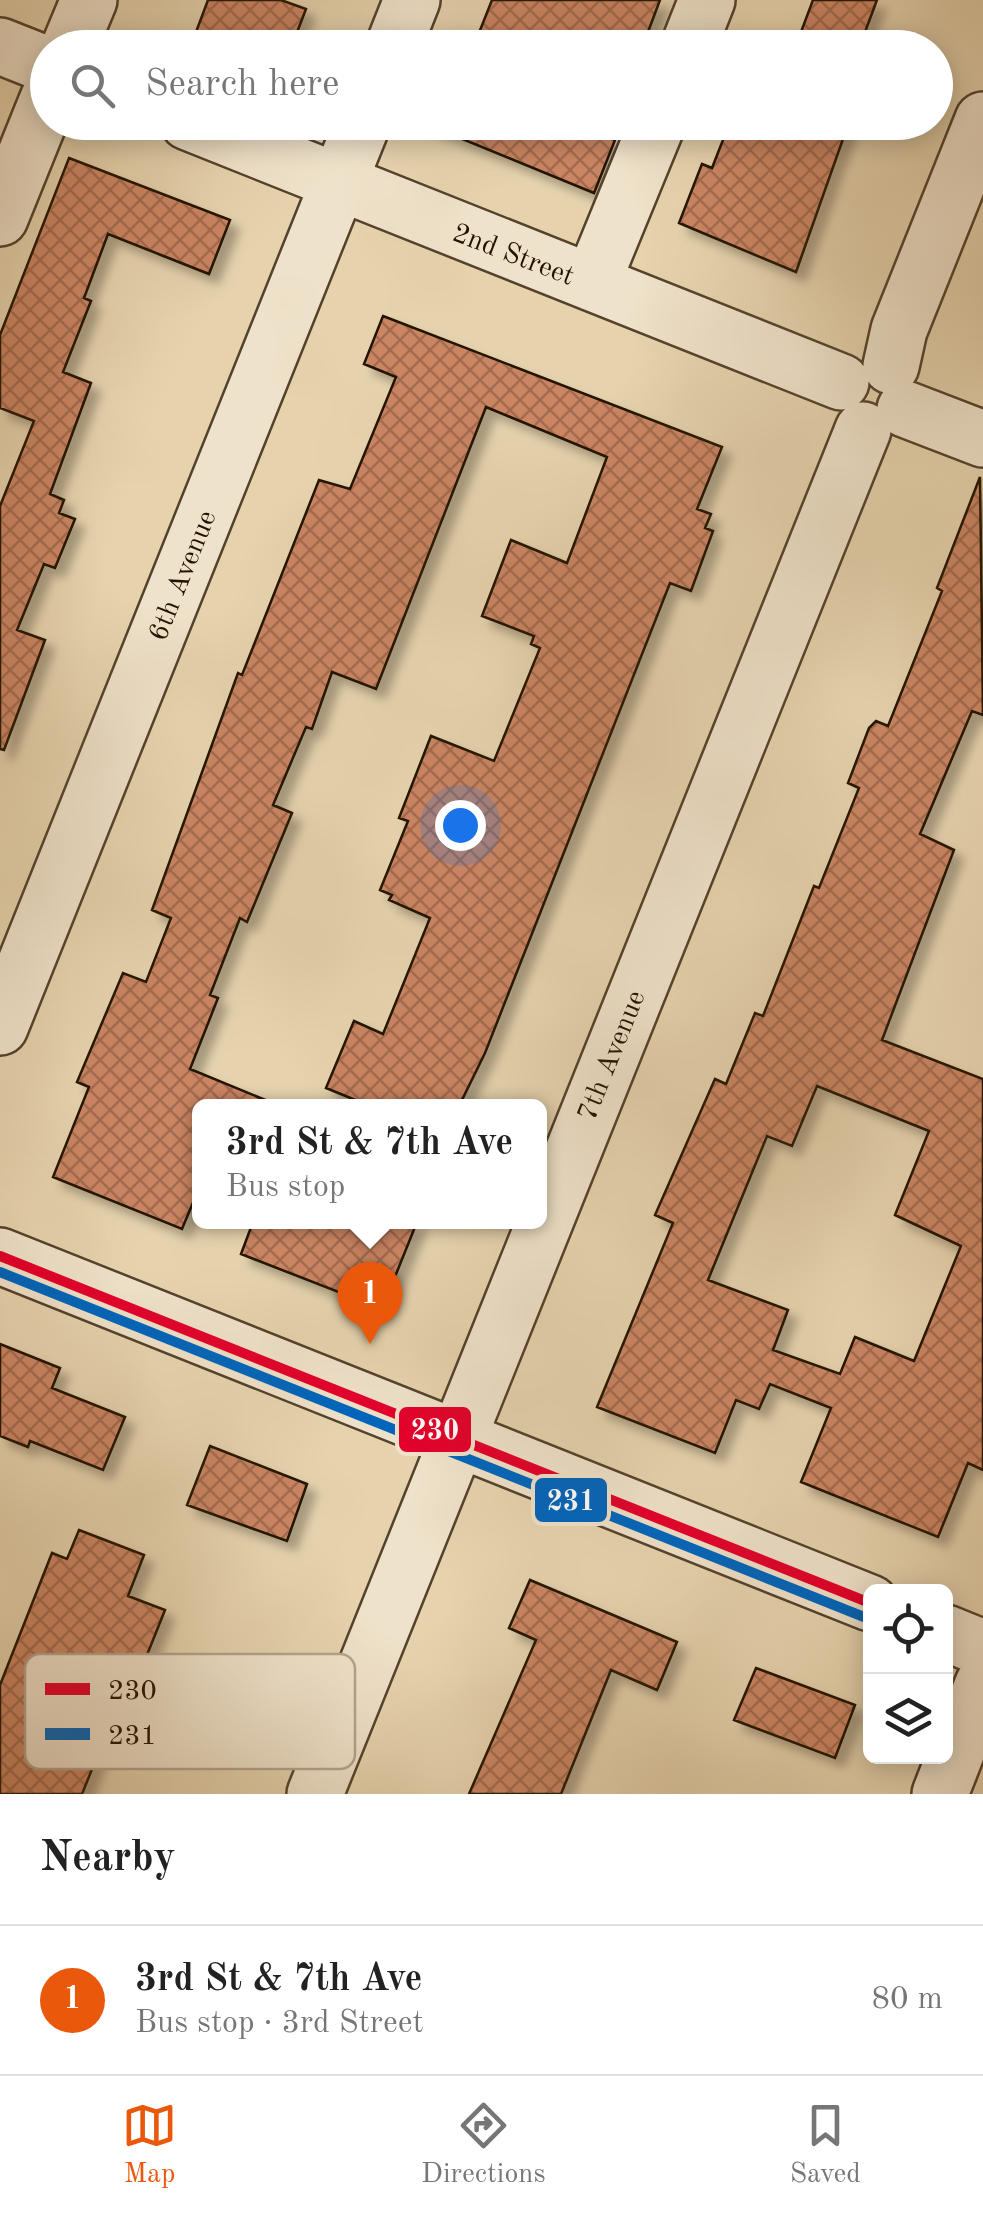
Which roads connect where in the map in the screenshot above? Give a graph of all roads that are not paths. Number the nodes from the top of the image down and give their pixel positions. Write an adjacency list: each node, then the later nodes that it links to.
1 (89, 0): 4 (street)
2 (412, 0): 5 (street)
3 (707, 0): 6 (street)
4 (76, 30)
5 (400, 30)
6 (695, 30)
7 (0, 46): 8 (street)
8 (30, 58)
9 (983, 120): 17 (street, 7th Avenue)
10 (31, 140): 15 (street)
11 (232, 140): 14 (street, 2nd Street)
12 (356, 140): 14 (street, 6th Avenue)
13 (651, 140): 16 (street)
14 (338, 184): 16 (street, 2nd Street); 19 (street, 6th Avenue)
15 (0, 218)
16 (592, 284): 17 (street, 2nd Street)
17 (875, 397): 18 (street, 2nd Street); 20 (street, 7th Avenue)
18 (983, 439)
19 (0, 1027)
20 (547, 1213)
21 (541, 1229): 23 (street, 7th Avenue)
22 (0, 1256): 23 (street)
23 (456, 1440): 24 (street); 28 (street, 7th Avenue)
24 (863, 1601)
25 (953, 1636): 26 (street)
26 (983, 1648)
27 (983, 1684): 31 (street)
28 (355, 1695)
29 (326, 1769): 30 (street, 7th Avenue)
30 (316, 1794)
31 (940, 1794)

